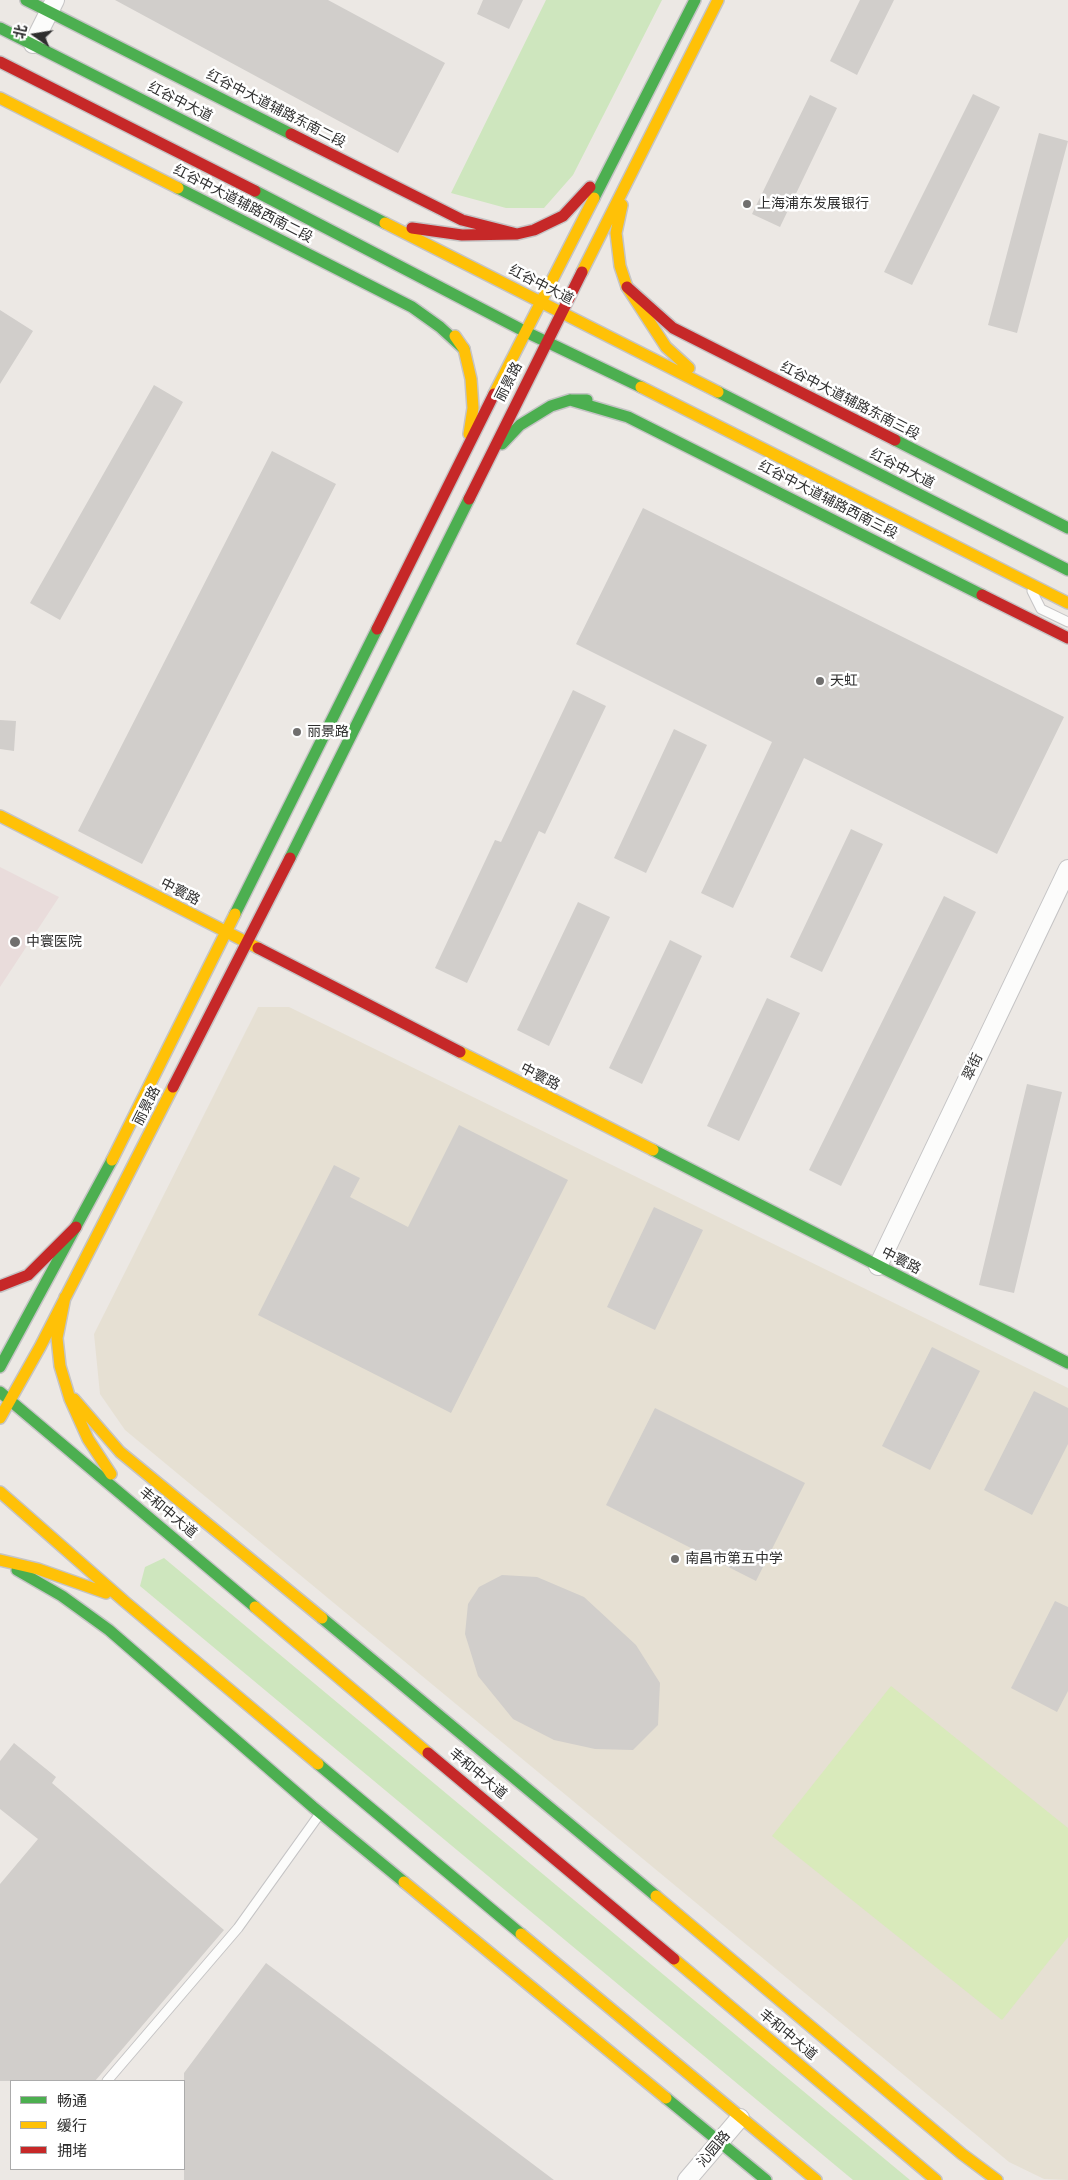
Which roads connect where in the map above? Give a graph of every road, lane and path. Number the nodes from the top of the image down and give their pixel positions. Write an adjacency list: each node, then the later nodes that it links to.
1 (26, 0): 4 (main road, 红谷中大道辅路东南二段)
2 (694, 0): 9 (main road, 丽景路)
3 (718, 0): 10 (main road, 丽景路)
4 (52, 6): 6 (street); 12 (main road, 红谷中大道辅路东南二段)
5 (0, 28): 6 (main road, 红谷中大道)
6 (33, 44): 11 (main road, 红谷中大道)
7 (0, 62): 13 (main road)
8 (0, 98): 21 (main road, 红谷中大道辅路西南二段)
9 (618, 152): 12 (main road); 16 (main road, 丽景路)
10 (636, 162): 15 (main road); 18 (main road, 丽景路)
11 (380, 220): 12 (main road); 16 (main road, 红谷中大道)
12 (517, 234)
13 (374, 251): 14 (main road); 19 (main road)
14 (410, 285)
15 (627, 287): 22 (main road); 29 (main road, 红谷中大道辅路东南三段)
16 (541, 302): 18 (main road, 红谷中大道); 19 (main road, 丽景路)
17 (431, 305): 21 (main road)
18 (560, 312): 20 (main road, 丽景路); 22 (main road, 红谷中大道)
19 (526, 332): 20 (main road); 27 (main road, 丽景路)
20 (546, 342): 26 (main road); 28 (main road, 丽景路)
21 (464, 349): 27 (main road)
22 (712, 388): 30 (main road, 红谷中大道)
23 (570, 400): 24 (main road); 28 (main road); 34 (main road, 红谷中大道辅路西南三段)
24 (614, 400)
25 (650, 404): 26 (main road)
26 (697, 414): 31 (main road)
27 (466, 450): 37 (main road, 丽景路)
28 (486, 461): 38 (main road, 丽景路)
29 (1068, 528)
30 (1068, 570)
31 (1027, 582): 32 (main road); 33 (lane)
32 (1068, 603)
33 (1068, 622)
34 (1068, 638)
35 (0, 816): 37 (main road, 中寰路)
36 (1068, 869): 40 (street, 翠街)
37 (225, 932): 38 (main road, 中寰路); 39 (main road, 丽景路)
38 (248, 944): 40 (main road, 中寰路); 42 (main road, 丽景路)
39 (76, 1227): 41 (main road); 44 (main road, 丽景路)
40 (878, 1266): 43 (main road, 中寰路)
41 (0, 1286)
42 (65, 1297): 45 (main road); 47 (main road, 丽景路)
43 (1068, 1363)
44 (0, 1367)
45 (67, 1391): 50 (main road); 61 (main road)
46 (0, 1392): 47 (main road, 丰和中大道)
47 (11, 1400): 48 (main road, 丽景路); 50 (main road, 丰和中大道)
48 (0, 1418)
49 (0, 1492): 52 (main road)
50 (125, 1496): 60 (main road, 丰和中大道)
51 (0, 1560): 52 (main road); 53 (main road)
52 (124, 1601): 55 (main road)
53 (321, 1813): 54 (lane); 56 (main road)
54 (108, 2080)
55 (740, 2118): 56 (street, 沁园路); 59 (main road)
56 (719, 2142): 57 (street, 沁园路); 58 (main road)
57 (688, 2180)
58 (766, 2180)
59 (816, 2180)
60 (936, 2180)
61 (997, 2180)

